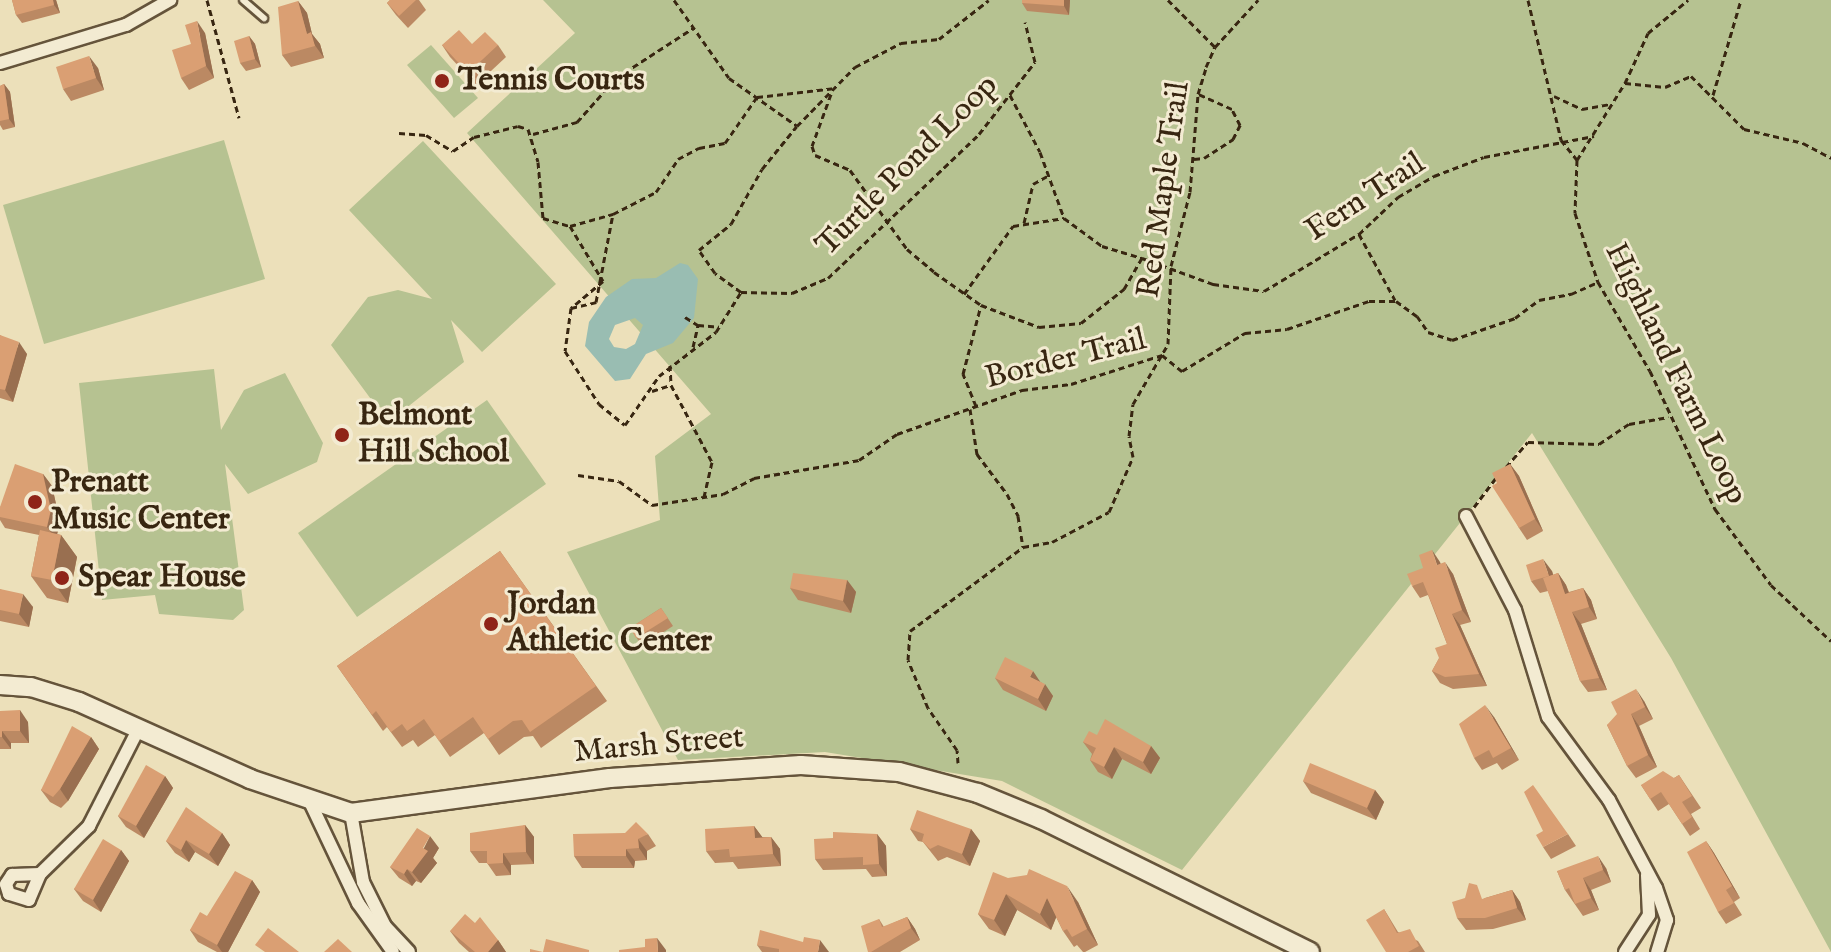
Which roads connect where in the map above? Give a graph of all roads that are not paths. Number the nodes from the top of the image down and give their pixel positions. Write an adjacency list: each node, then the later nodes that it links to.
1 (170, 0): 4 (street)
2 (243, 0): 3 (lane)
3 (264, 18)
4 (0, 63)
5 (1466, 516): 10 (street)
6 (0, 685): 7 (street, Marsh Street)
7 (139, 728): 8 (street, Marsh Street); 11 (street)
8 (311, 804): 9 (street, Marsh Street); 12 (street)
9 (351, 813): 13 (street); 14 (street, Marsh Street)
10 (1645, 864): 15 (street); 16 (street)
11 (40, 874)
12 (393, 952)
13 (409, 952)
14 (1310, 952)
15 (1625, 952)
16 (1657, 952)

